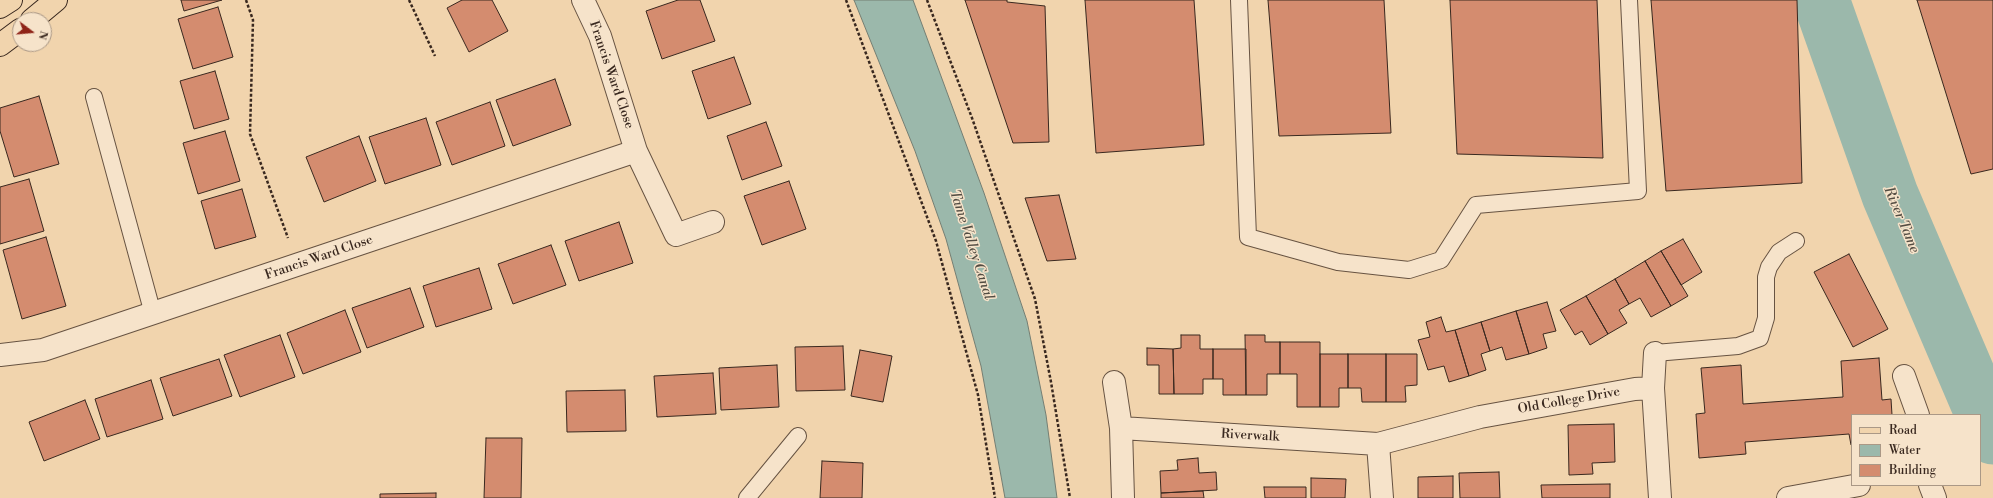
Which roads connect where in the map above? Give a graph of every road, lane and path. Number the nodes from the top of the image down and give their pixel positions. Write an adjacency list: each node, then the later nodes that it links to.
1 (11, 0): 10 (main road)
2 (56, 0): 11 (main road)
3 (246, 0): 19 (path)
4 (410, 0): 14 (path)
5 (582, 0): 16 (street, Francis Ward Close)
6 (846, 0): 33 (path)
7 (927, 0): 34 (path)
8 (1239, 0): 9 (lane)
9 (1629, 0)
10 (0, 8)
11 (42, 12)
12 (12, 36): 13 (main road)
13 (0, 45)
14 (434, 56)
15 (94, 97): 20 (lane)
16 (636, 151): 17 (street, Francis Ward Close); 19 (street, Francis Ward Close)
17 (713, 222)
18 (1796, 241): 21 (lane)
19 (297, 265): 20 (street, Francis Ward Close)
20 (153, 314): 22 (street, Francis Ward Close)
21 (1655, 353): 25 (street)
22 (0, 355)
23 (1904, 376): 26 (street)
24 (1114, 382): 27 (street)
25 (1653, 388): 29 (street, Old College Drive); 37 (street)
26 (1918, 414)
27 (1121, 428): 29 (street, Riverwalk); 35 (street)
28 (798, 436): 32 (lane)
29 (1378, 444): 36 (street)
30 (1854, 486): 38 (street)
31 (1930, 486): 39 (street)
32 (747, 498)
33 (994, 498)
34 (1070, 498)
35 (1123, 498)
36 (1382, 498)
37 (1660, 498)
38 (1788, 498)
39 (1935, 498)

